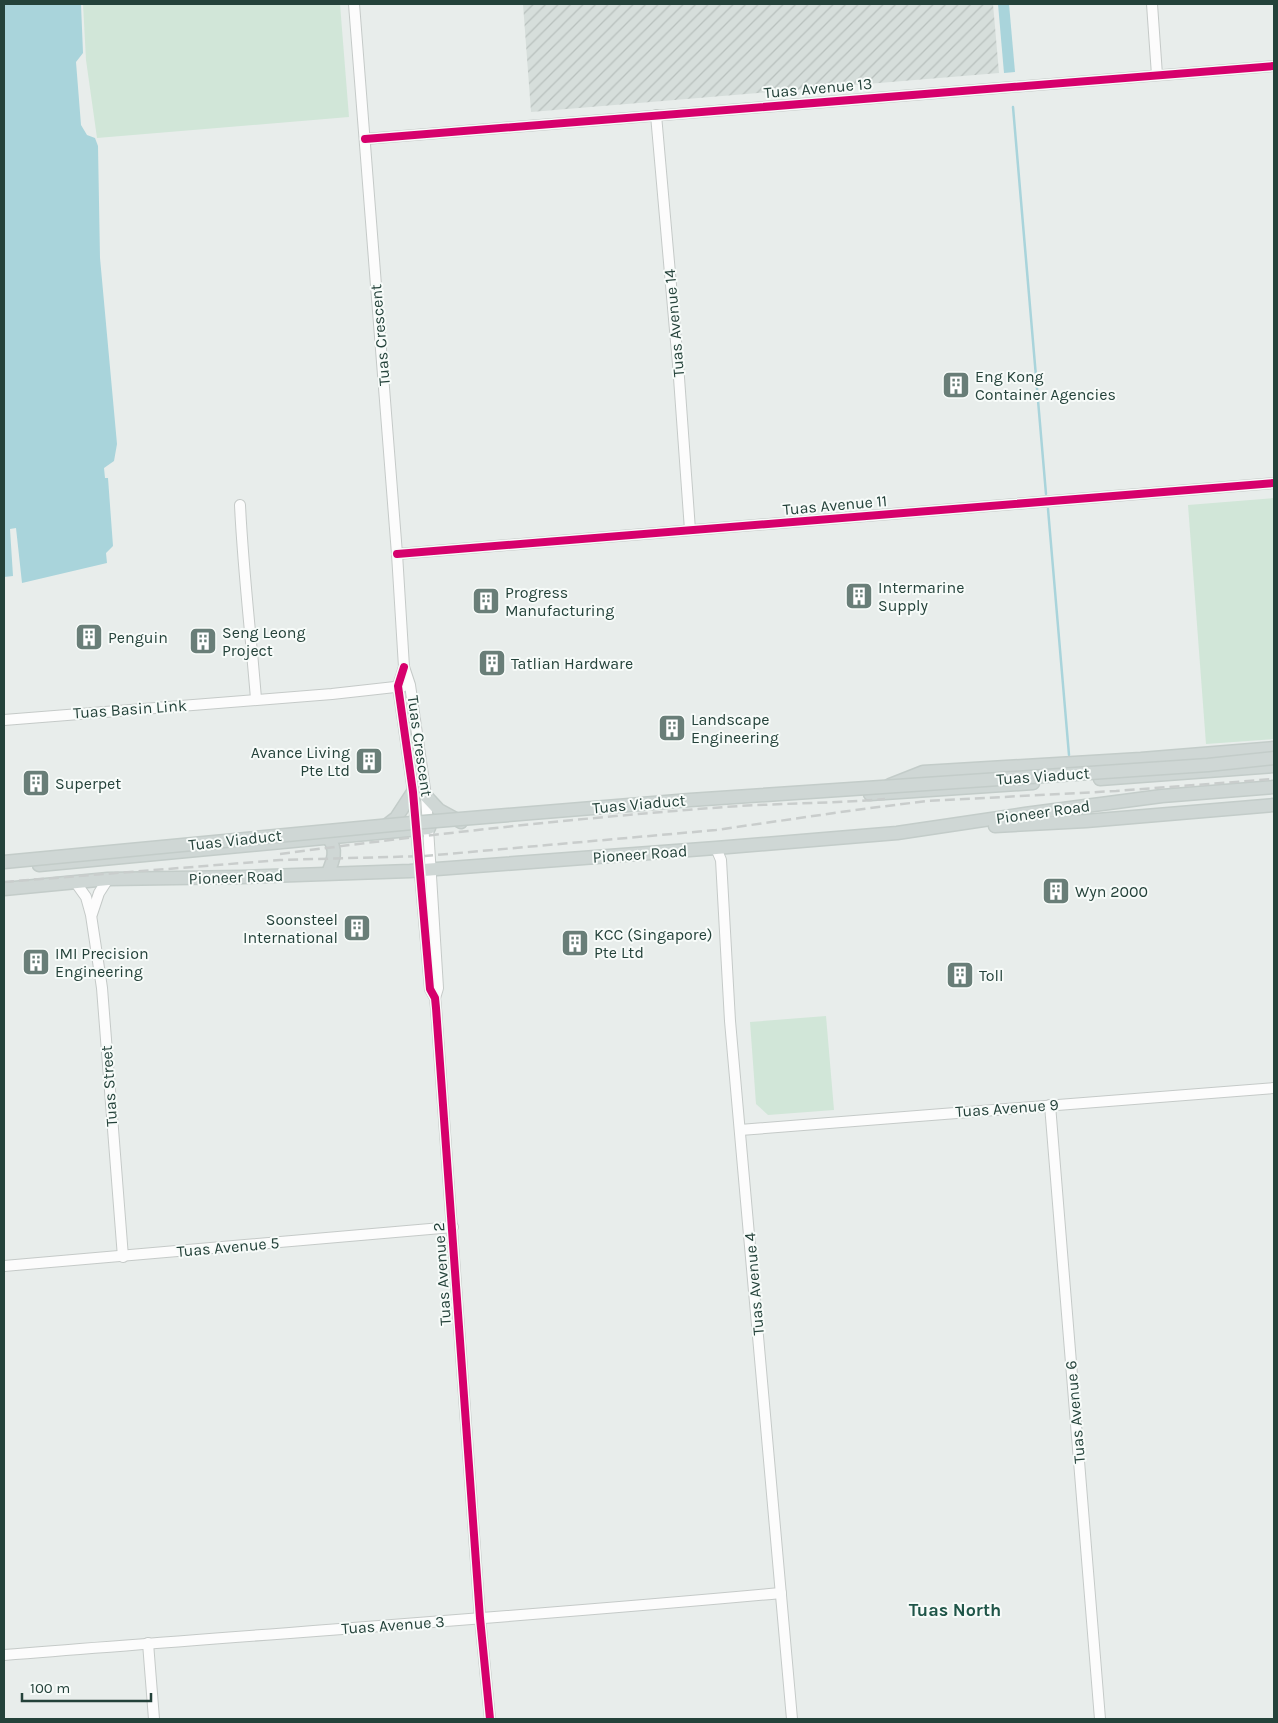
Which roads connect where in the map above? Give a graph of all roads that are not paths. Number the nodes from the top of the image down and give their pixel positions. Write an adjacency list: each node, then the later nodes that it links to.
1 (354, 4): 6 (street, Tuas Crescent)
2 (1152, 4): 4 (street)
3 (1274, 66): 4 (street, Tuas Avenue 13)
4 (1157, 75): 5 (street, Tuas Avenue 13)
5 (656, 115): 6 (street, Tuas Avenue 13); 9 (street, Tuas Avenue 14)
6 (365, 139): 10 (street, Tuas Crescent)
7 (1274, 483): 9 (street, Tuas Avenue 11)
8 (240, 506): 14 (street)
9 (690, 530): 10 (street, Tuas Avenue 11)
10 (397, 554): 11 (street, Tuas Crescent)
11 (404, 667): 12 (street, Tuas Crescent); 13 (street, Tuas Crescent)
12 (410, 685): 13 (street, Tuas Basin Link); 21 (street, Tuas Crescent)
13 (398, 686): 14 (street, Tuas Basin Link); 21 (street, Tuas Crescent)
14 (256, 699): 15 (street, Tuas Basin Link)
15 (4, 720)
16 (1274, 748): 19 (main road)
17 (1274, 758): 19 (main road, Tuas Viaduct, bridge)
18 (1274, 766): 23 (main road, Pioneer Road)
19 (888, 786): 29 (main road, Tuas Viaduct, bridge)
20 (1274, 787): 25 (main road, Pioneer Road)
21 (420, 794): 23 (main road); 24 (street, Tuas Crescent); 26 (main road)
22 (1274, 805): 25 (main road)
23 (465, 824): 24 (main road, Pioneer Road)
24 (422, 828): 26 (main road, Pioneer Road); 31 (street, Tuas Crescent)
25 (904, 832): 28 (main road, Pioneer Road)
26 (376, 833): 27 (main road, Pioneer Road)
27 (328, 838): 30 (main road, Pioneer Road); 32 (main road)
28 (716, 848): 31 (main road, Pioneer Road); 39 (street, Tuas Avenue 4)
29 (4, 862)
30 (4, 867)
31 (425, 869): 32 (main road, Pioneer Road); 40 (street, Tuas Avenue 2)
32 (328, 873): 33 (main road, Pioneer Road)
33 (108, 879): 34 (main road, Pioneer Road); 36 (street, Tuas Street)
34 (76, 883): 35 (main road, Pioneer Road); 36 (street, Tuas Street)
35 (4, 889)
36 (91, 915): 41 (street, Tuas Street)
37 (1274, 1088): 38 (street, Tuas Avenue 9)
38 (1050, 1104): 39 (street, Tuas Avenue 9); 50 (street, Tuas Avenue 6)
39 (740, 1130): 43 (street, Tuas Avenue 4)
40 (453, 1227): 41 (street, Tuas Avenue 5); 44 (street, Tuas Avenue 2)
41 (123, 1257): 42 (street, Tuas Avenue 5)
42 (4, 1266)
43 (781, 1593): 44 (street, Tuas Avenue 3); 49 (street, Tuas Avenue 4)
44 (480, 1618): 45 (street, Tuas Avenue 3); 48 (street, Tuas Avenue 2)
45 (148, 1643): 46 (street, Tuas Avenue 3); 47 (street)
46 (4, 1655)
47 (154, 1719)
48 (490, 1719)
49 (792, 1719)
50 (1100, 1719)

